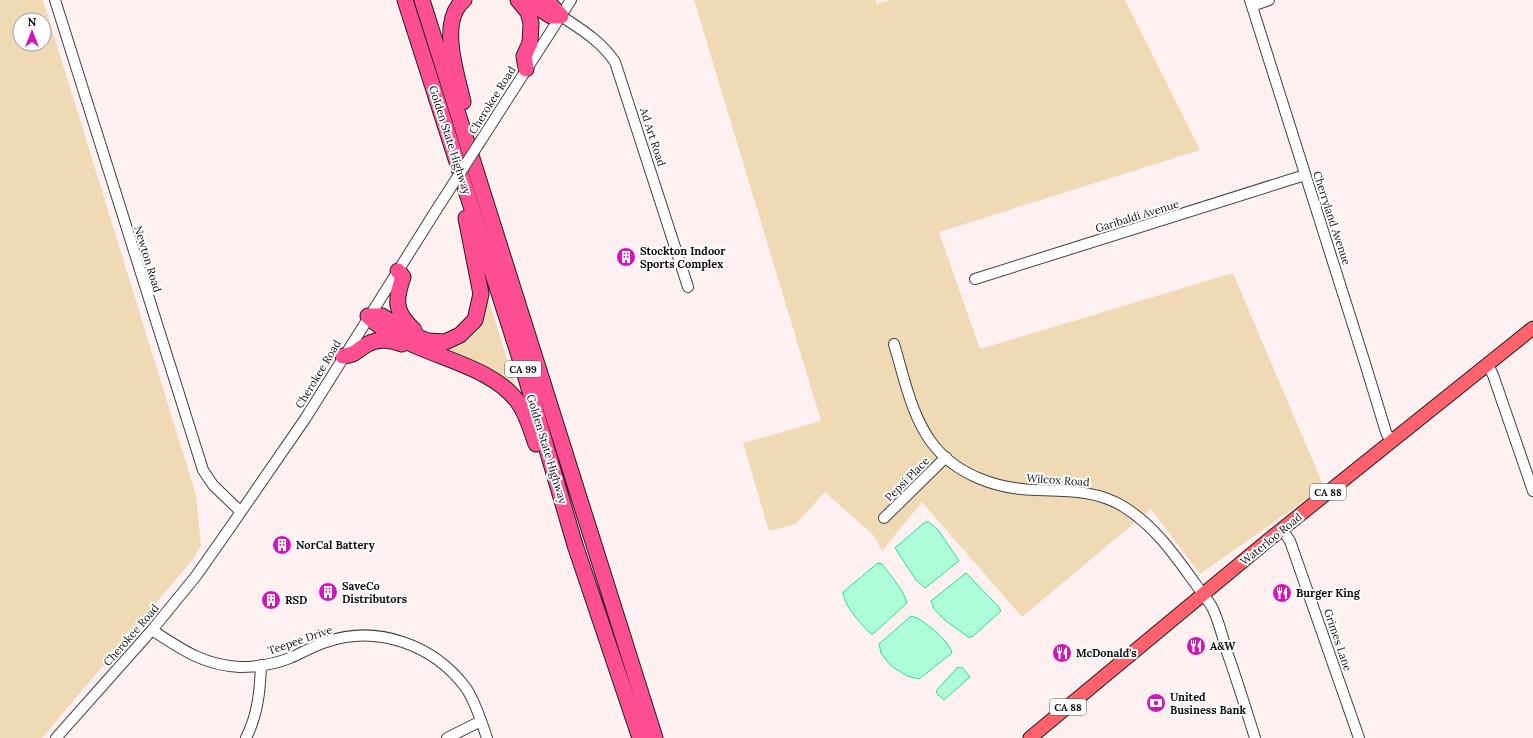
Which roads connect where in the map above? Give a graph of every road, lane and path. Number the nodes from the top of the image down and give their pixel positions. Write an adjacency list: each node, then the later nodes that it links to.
1 (55, 0): 29 (street, Newton Road)
2 (405, 0): 14 (highway, Golden State Highway / CA 99)
3 (422, 0): 13 (highway, Golden State Highway / CA 99)
4 (464, 0): 13 (highway)
5 (518, 0): 12 (highway)
6 (526, 0): 11 (highway)
7 (546, 0): 11 (highway)
8 (571, 0): 11 (street, Cherokee Road)
9 (1269, 0): 10 (street)
10 (1251, 3): 15 (street, Cherryland Avenue)
11 (562, 16): 12 (street, Cherokee Road); 18 (street, Ad Art Road)
12 (526, 69): 16 (street, Cherokee Road, bridge)
13 (466, 138): 36 (highway, Golden State Highway / CA 99)
14 (460, 174): 21 (highway); 27 (highway, Golden State Highway / CA 99)
15 (1306, 175): 17 (street, Garibaldi Avenue); 25 (street, Cherryland Avenue)
16 (398, 271): 19 (street, Cherokee Road); 21 (highway)
17 (975, 279)
18 (688, 288)
19 (368, 316): 21 (highway); 23 (street, Cherokee Road)
20 (1533, 328): 24 (main road, Waterloo Road / CA 88)
21 (415, 341): 23 (highway); 27 (highway)
22 (894, 344): 26 (street, Wilcox Road)
23 (343, 356): 29 (street, Cherokee Road)
24 (1488, 365): 25 (main road, Waterloo Road / CA 88); 28 (street)
25 (1391, 442): 31 (main road, Waterloo Road / CA 88)
26 (946, 457): 30 (street, Pepsi Place); 32 (street, Wilcox Road)
27 (557, 482): 41 (highway, Golden State Highway / CA 99)
28 (1533, 491)
29 (241, 512): 33 (street, Cherokee Road)
30 (884, 518)
31 (1282, 529): 32 (main road, Waterloo Road / CA 88); 44 (street, Grimes Lane)
32 (1203, 595): 42 (main road, Waterloo Road / CA 88); 43 (street, Wilcox Road)
33 (152, 630): 34 (street, Teepee Drive); 37 (street, Cherokee Road)
34 (261, 665): 35 (street, Teepee Drive); 38 (street)
35 (481, 721): 39 (street); 40 (street, Teepee Drive)
36 (655, 734)
37 (56, 738)
38 (246, 738)
39 (447, 738)
40 (487, 738)
41 (640, 738)
42 (1030, 738)
43 (1255, 738)
44 (1359, 738)

